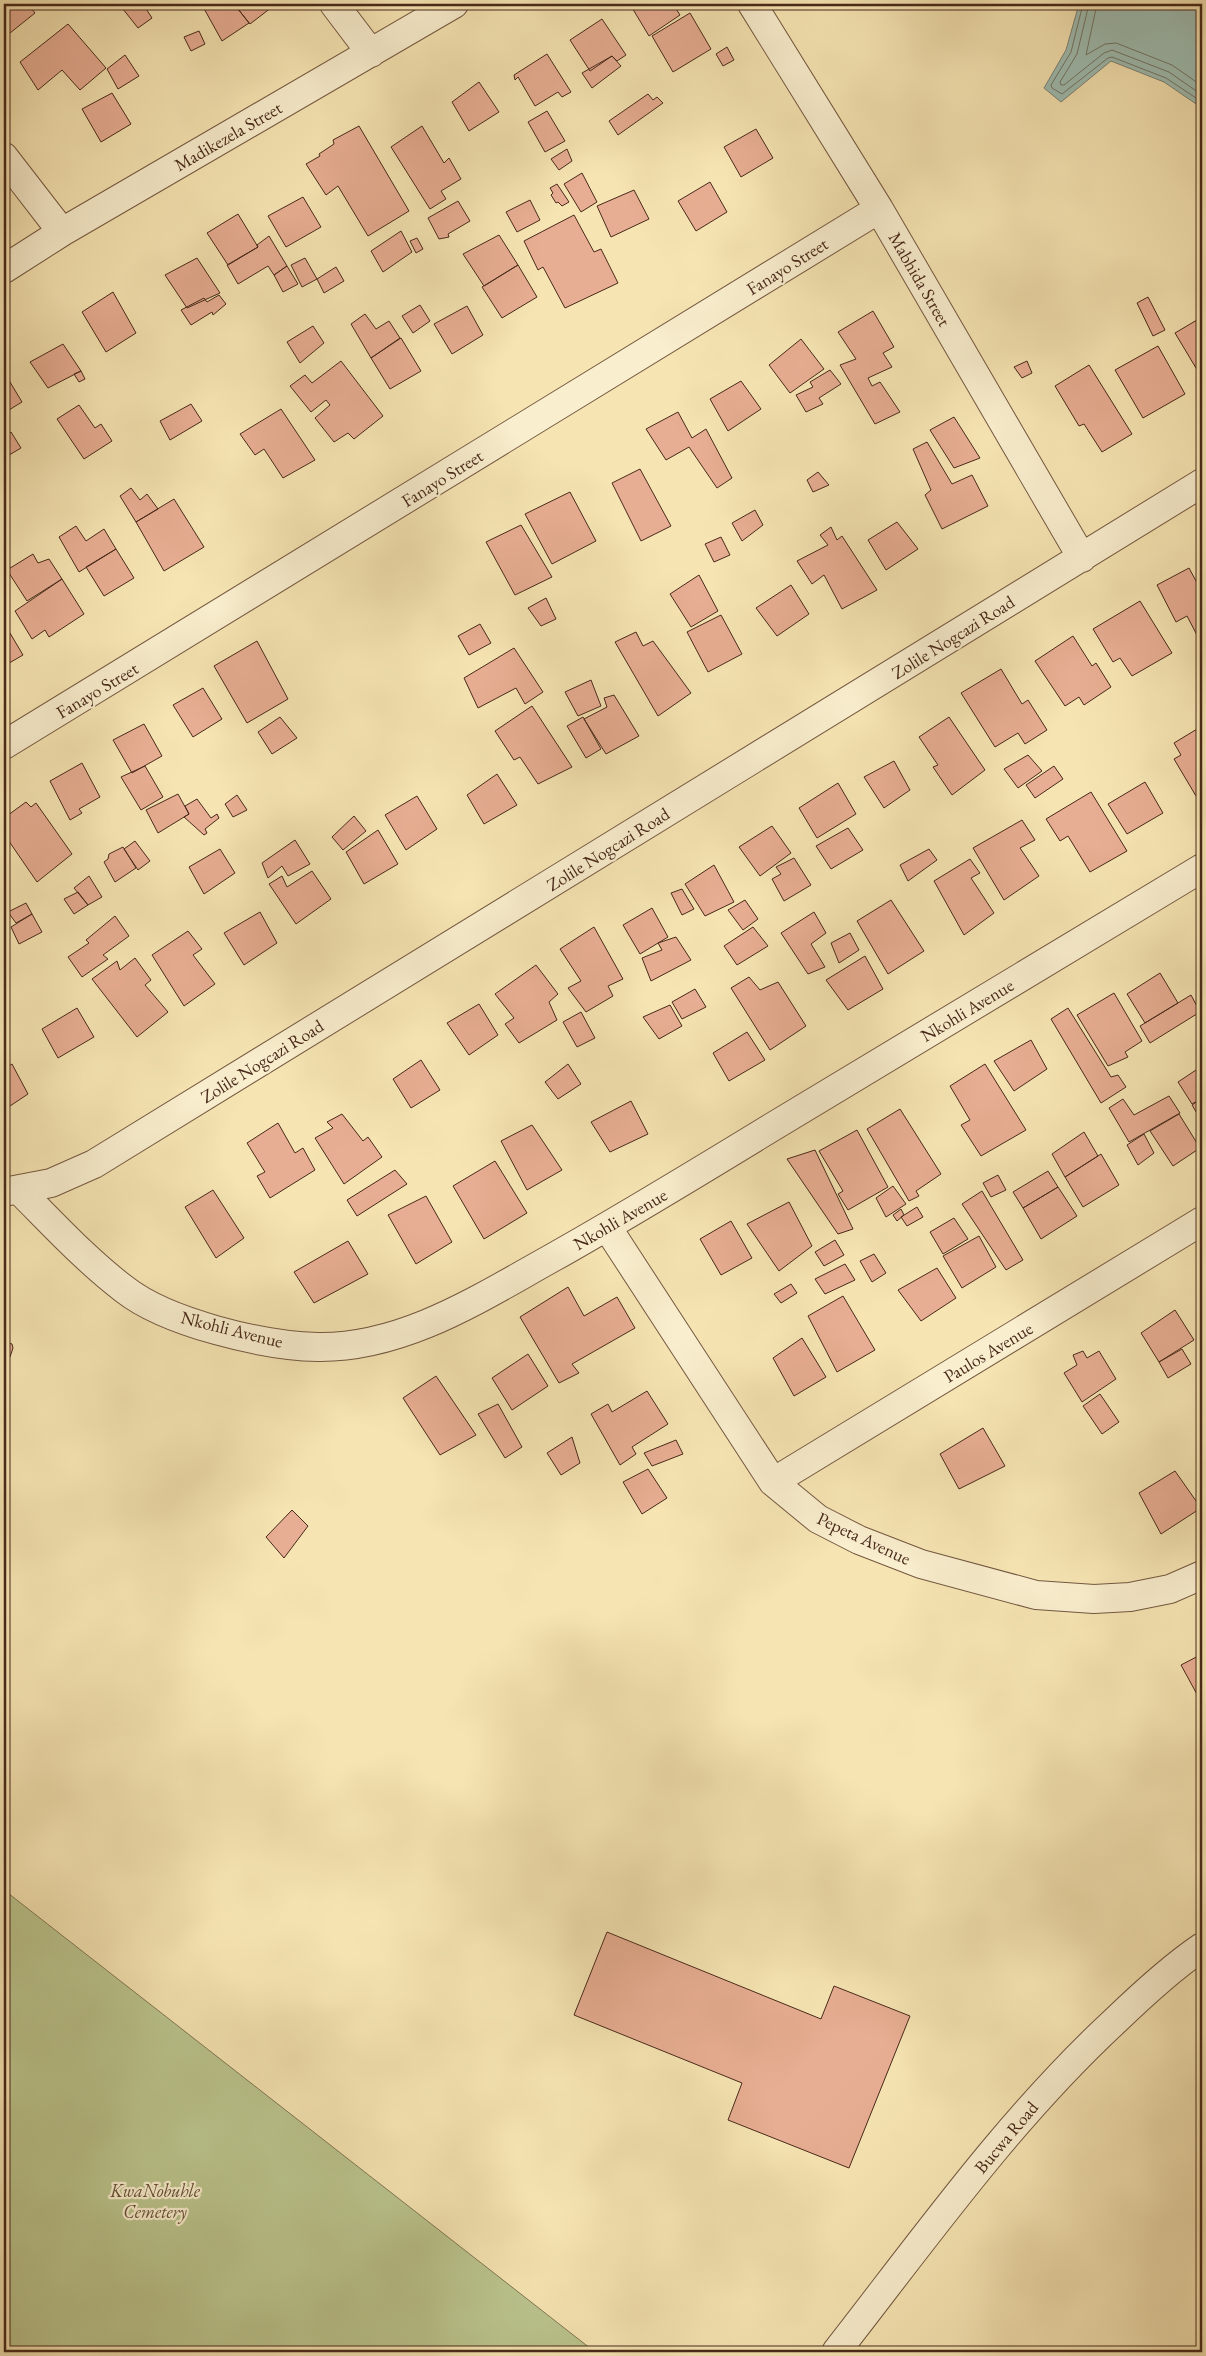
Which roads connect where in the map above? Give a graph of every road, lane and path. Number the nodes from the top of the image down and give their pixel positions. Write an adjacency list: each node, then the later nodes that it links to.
1 (334, 4): 4 (street)
2 (454, 4): 4 (street, Madikezela Street)
3 (752, 4): 6 (street, Mabhida Street)
4 (371, 53): 7 (street, Madikezela Street)
5 (4, 157): 7 (street)
6 (879, 209): 10 (street, Mabhida Street); 11 (street, Fanayo Street)
7 (62, 232): 8 (street, Madikezela Street)
8 (4, 269)
9 (1202, 483): 10 (street, Zolile Nogcazi Road)
10 (1082, 558): 13 (street, Zolile Nogcazi Road)
11 (4, 745)
12 (1202, 868): 15 (street, Nkohli Avenue)
13 (12, 1191): 15 (street, Nkohli Avenue)
14 (1202, 1221): 16 (street, Paulos Avenue)
15 (607, 1227): 16 (street, Pepeta Avenue)
16 (773, 1482): 17 (street, Pepeta Avenue)
17 (1202, 1575)
18 (1202, 1947): 19 (street, Bucwa Road)
19 (836, 2352)

